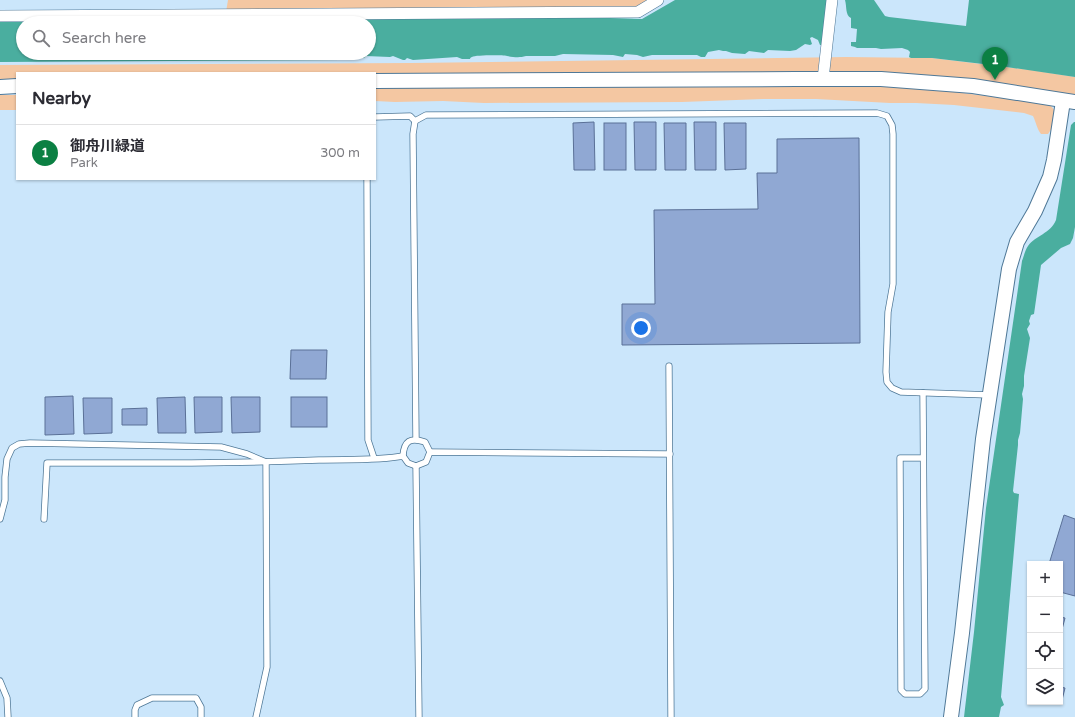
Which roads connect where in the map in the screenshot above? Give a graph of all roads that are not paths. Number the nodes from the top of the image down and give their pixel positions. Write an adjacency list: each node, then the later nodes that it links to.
1 (658, 0): 3 (street)
2 (832, 0): 4 (street)
3 (0, 16)
4 (823, 79): 5 (street); 8 (street)
5 (376, 81)
6 (16, 86): 7 (street)
7 (0, 87)
8 (1069, 102): 14 (street)
9 (376, 117): 10 (lane)
10 (415, 120): 13 (lane); 15 (lane)
11 (368, 180): 19 (lane)
12 (669, 366): 17 (lane)
13 (923, 393): 14 (lane); 20 (lane)
14 (990, 395): 32 (street)
15 (416, 439): 16 (lane); 18 (lane)
16 (430, 452): 17 (lane); 22 (lane)
17 (670, 454): 31 (lane)
18 (404, 456): 19 (lane); 22 (lane)
19 (374, 458): 21 (lane)
20 (923, 458): 20 (lane)
21 (266, 462): 23 (lane); 24 (lane); 29 (lane)
22 (416, 466): 30 (lane)
23 (0, 519)
24 (44, 519)
25 (0, 681): 26 (lane)
26 (8, 717)
27 (135, 717): 28 (lane)
28 (201, 717)
29 (256, 717)
30 (419, 717)
31 (671, 717)
32 (951, 717)

